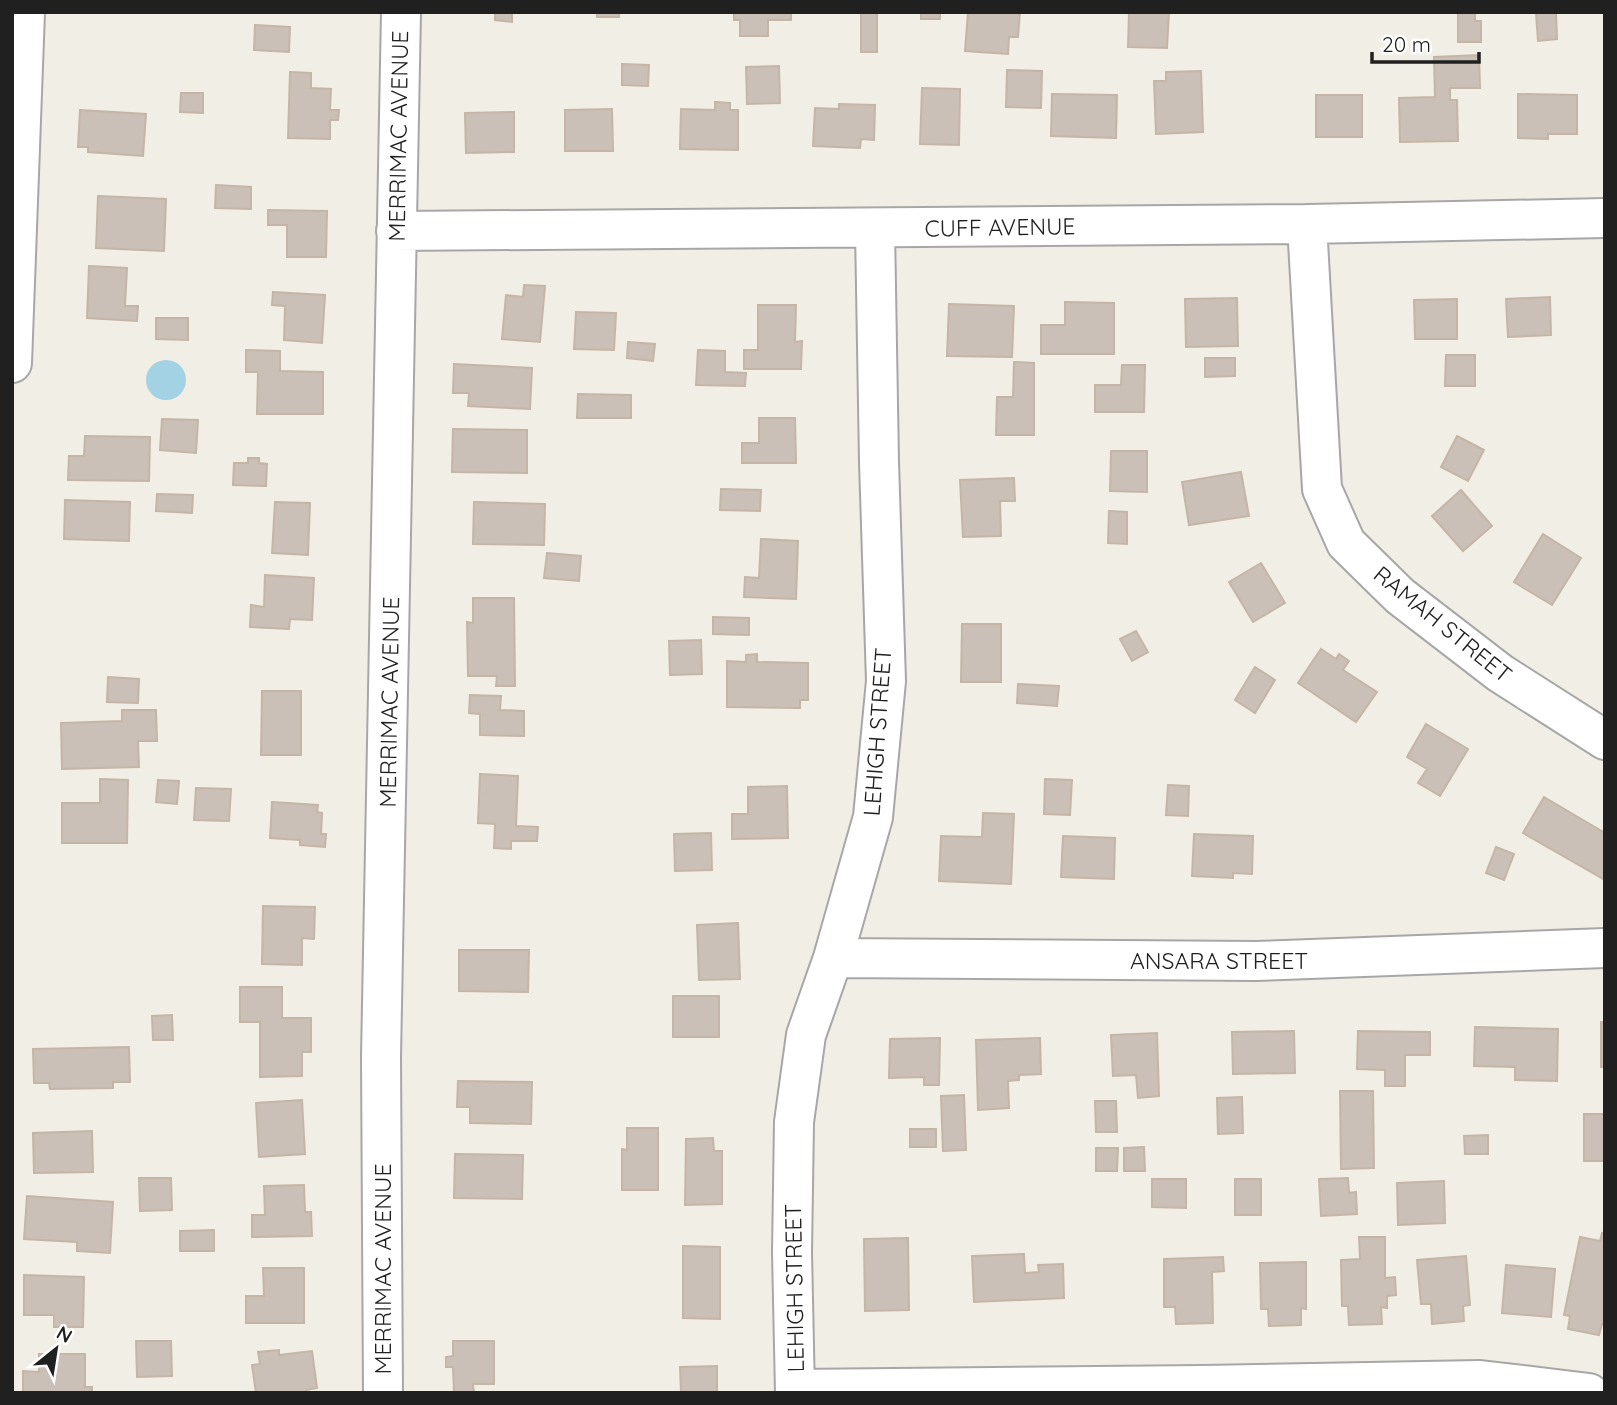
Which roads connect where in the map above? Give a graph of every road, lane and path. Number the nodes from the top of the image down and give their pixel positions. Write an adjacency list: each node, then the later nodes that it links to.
1 (25, 12): 7 (street)
2 (401, 12): 6 (street, MERRIMAC AVENUE)
3 (1605, 218): 4 (street, CUFF AVENUE)
4 (1307, 224): 5 (street, CUFF AVENUE); 9 (street, RAMAH STREET)
5 (875, 229): 6 (street, CUFF AVENUE); 11 (street, LEHIGH STREET)
6 (396, 231): 14 (street, MERRIMAC AVENUE)
7 (13, 353): 8 (street)
8 (12, 363)
9 (1605, 740)
10 (1605, 948): 11 (street, ANSARA STREET)
11 (833, 958): 13 (street, LEHIGH STREET)
12 (1203, 1389): 13 (street); 15 (street)
13 (795, 1391)
14 (383, 1393)
15 (1589, 1393)

